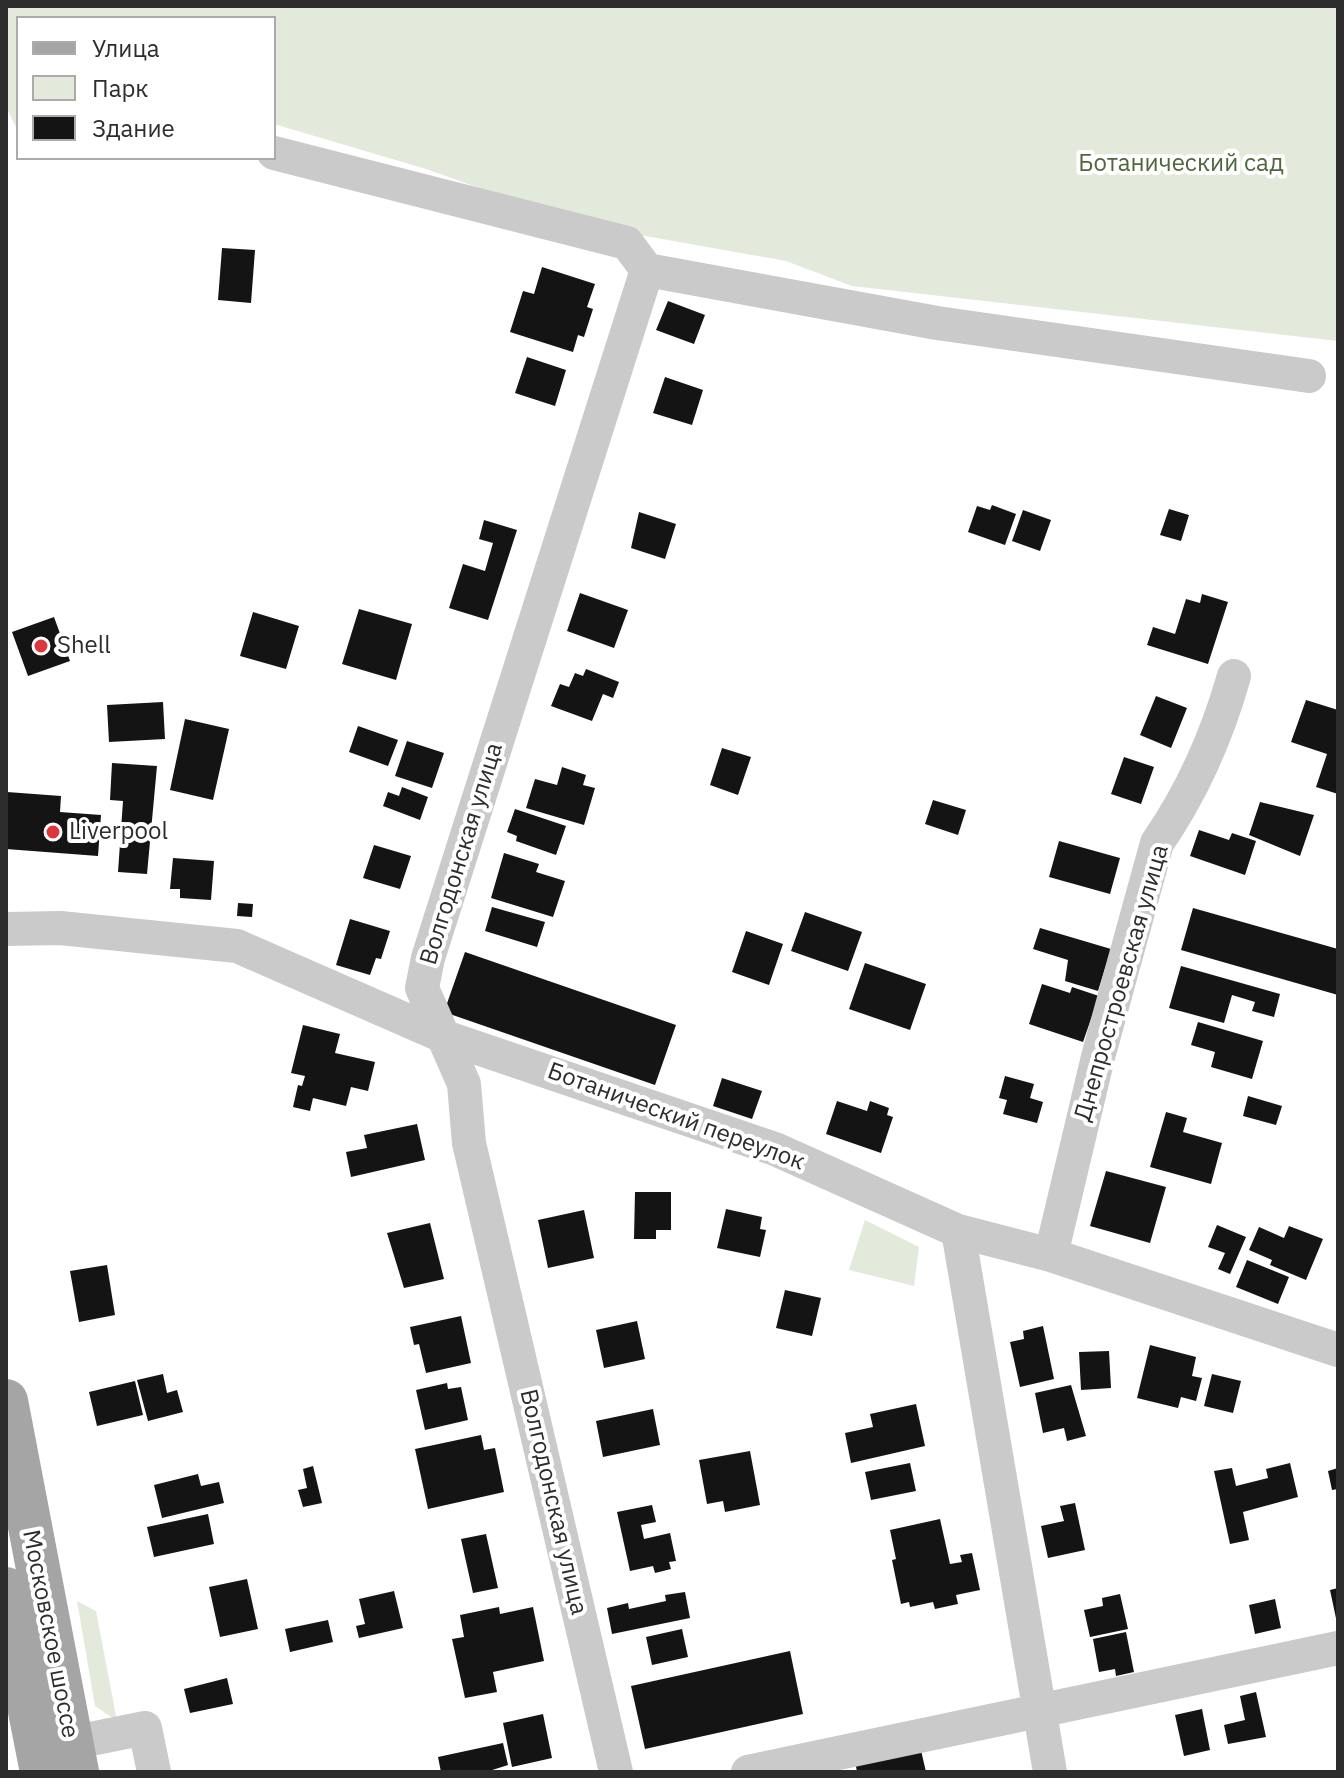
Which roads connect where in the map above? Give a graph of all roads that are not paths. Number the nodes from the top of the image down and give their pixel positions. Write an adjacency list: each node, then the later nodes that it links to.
1 (276, 154): 2 (street)
2 (647, 270): 3 (street); 6 (street, Волгодонская улица)
3 (1309, 376)
4 (1234, 676): 8 (street, Днепростроевская улица)
5 (6, 929): 6 (street, Ботанический переулок)
6 (445, 1037): 7 (street, Ботанический переулок); 18 (street, Волгодонская улица)
7 (958, 1231): 8 (street, Ботанический переулок); 13 (street)
8 (1051, 1255): 9 (street, Ботанический переулок)
9 (1338, 1350)
10 (6, 1401): 15 (main road, Московское шоссе)
11 (6, 1589): 15 (main road, Московское шоссе)
12 (1338, 1648): 13 (street)
13 (1042, 1709): 19 (street); 20 (street)
14 (6, 1735): 16 (main road)
15 (63, 1762): 17 (street)
16 (13, 1772)
17 (154, 1772)
18 (616, 1772)
19 (748, 1772)
20 (1050, 1772)

